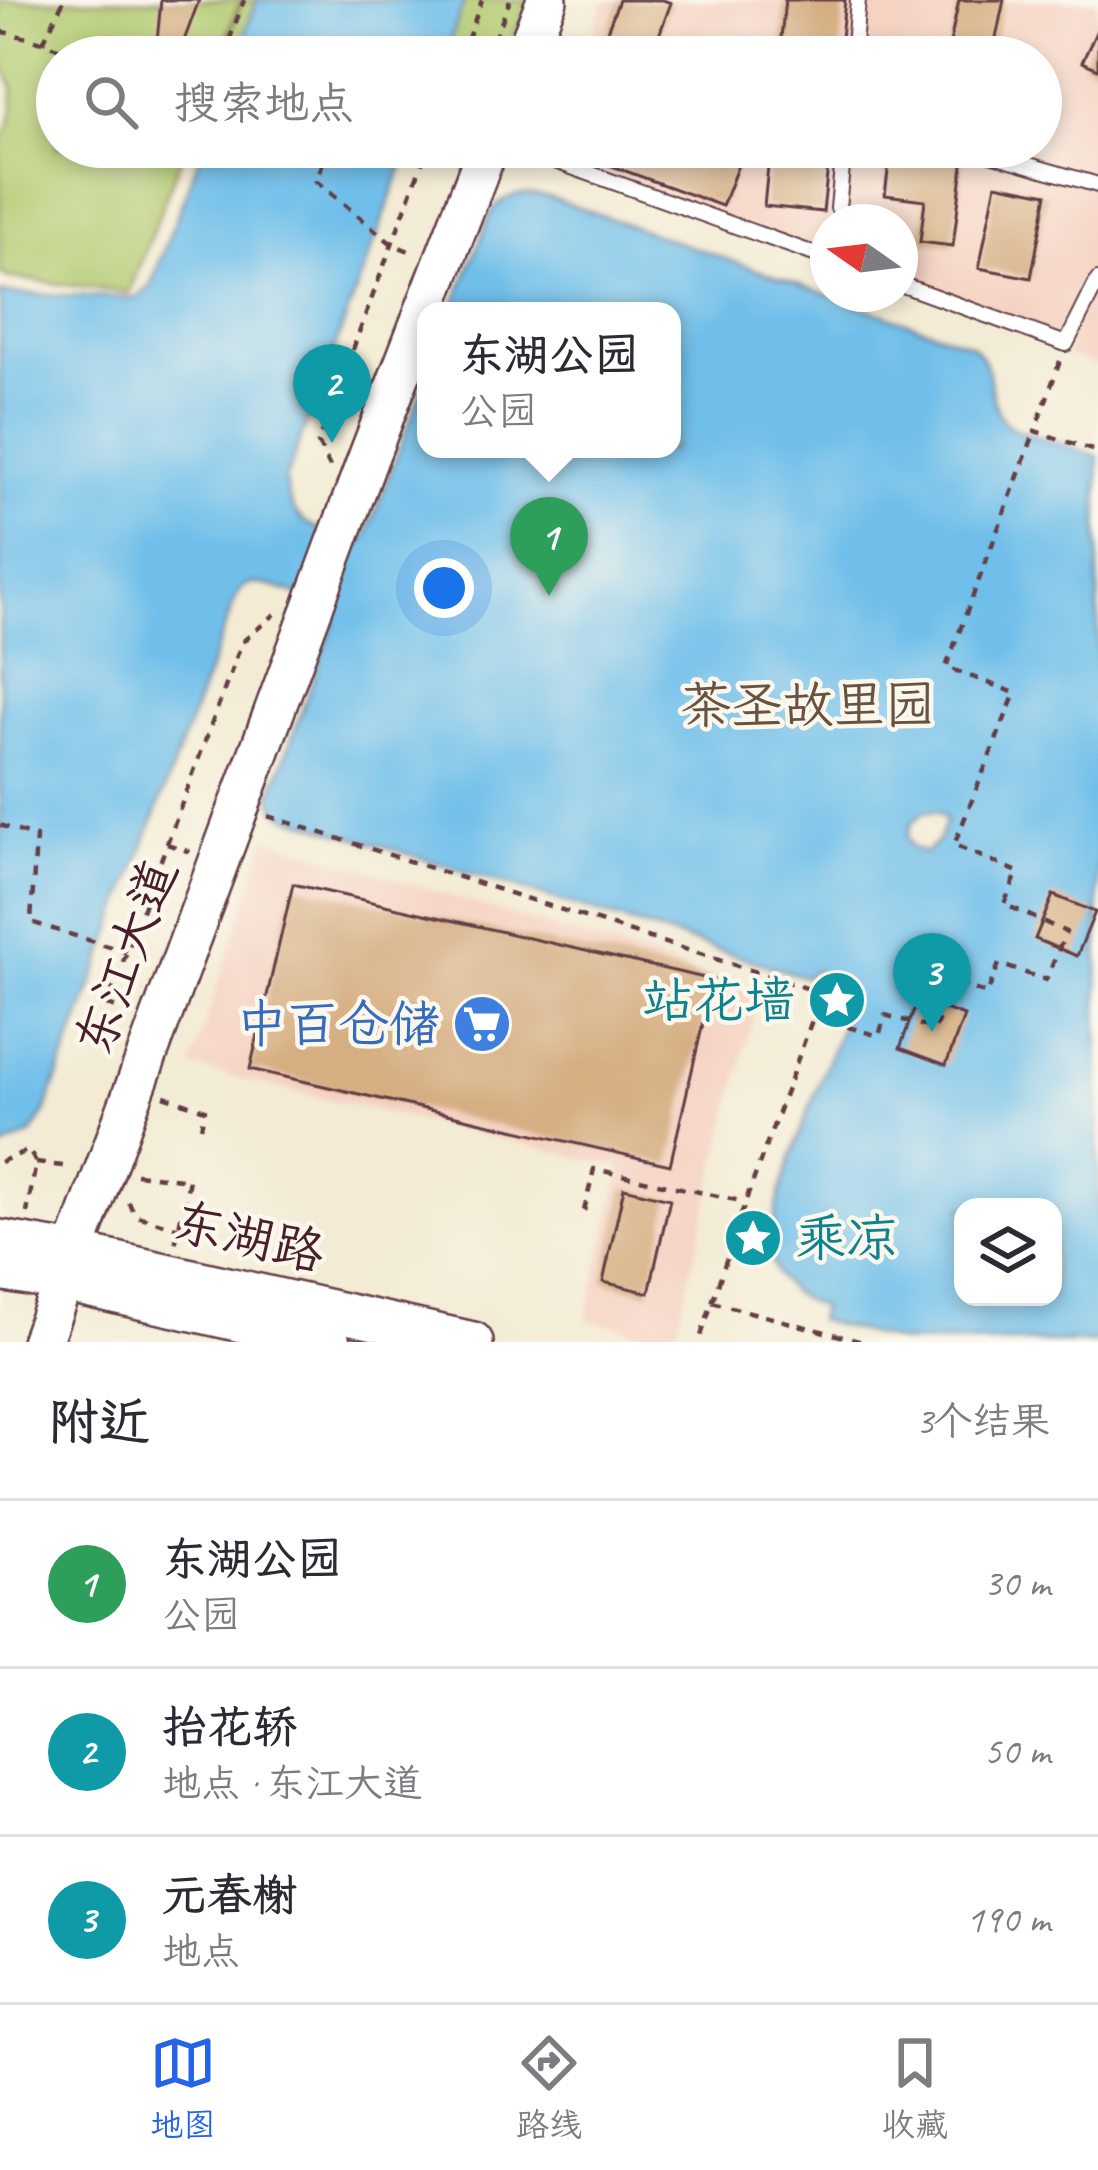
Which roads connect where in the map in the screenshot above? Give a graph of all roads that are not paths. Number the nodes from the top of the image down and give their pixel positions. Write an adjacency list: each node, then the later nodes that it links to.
1 (547, 0): 3 (street)
2 (858, 0): 4 (lane)
3 (532, 36)
4 (855, 36)
5 (479, 168): 14 (street, 东江大道)
6 (574, 168): 11 (lane)
7 (842, 168): 10 (lane)
8 (1039, 168): 9 (lane)
9 (1098, 185)
10 (838, 204)
11 (810, 253)
12 (1098, 280): 13 (lane)
13 (918, 291)
14 (421, 302)
15 (417, 310): 17 (street, 东江大道)
16 (7, 1252): 17 (street, 东湖路)
17 (70, 1268): 18 (street, 东江大道); 19 (street, 东湖路); 20 (street, 东湖路)
18 (41, 1342)
19 (330, 1342)
20 (473, 1342)

